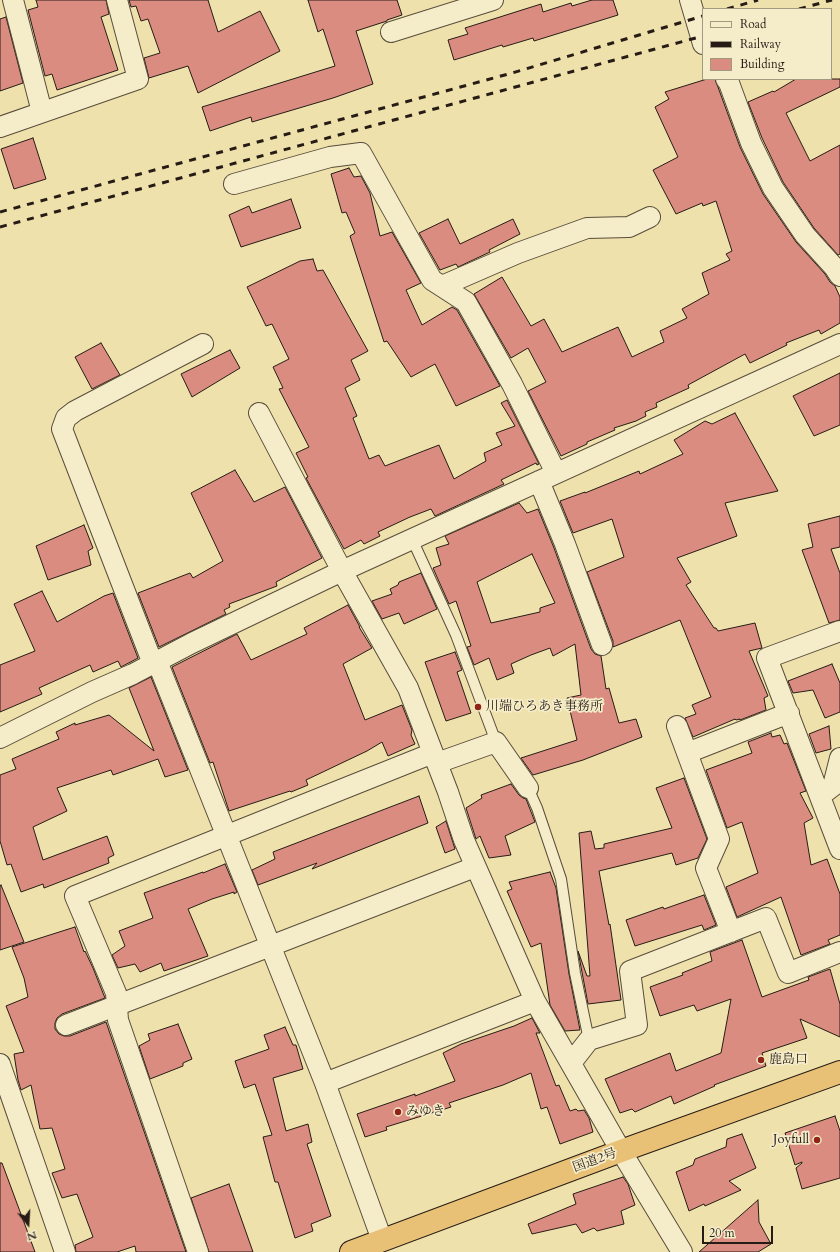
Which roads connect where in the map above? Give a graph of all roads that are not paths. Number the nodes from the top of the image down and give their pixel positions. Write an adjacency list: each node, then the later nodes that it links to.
1 (13, 0): 8 (street)
2 (118, 0): 8 (street)
3 (493, 0): 5 (street)
4 (690, 0): 6 (street)
5 (391, 32)
6 (702, 41)
7 (727, 80): 12 (street)
8 (42, 112): 9 (street)
9 (0, 127)
10 (234, 184): 13 (street)
11 (650, 217): 13 (street)
12 (840, 276)
13 (442, 286): 17 (street)
14 (203, 344): 22 (street)
15 (840, 344): 17 (street)
16 (260, 413): 19 (street)
17 (548, 477): 18 (street); 21 (street)
18 (412, 539): 19 (street); 26 (lane)
19 (342, 571): 22 (street); 28 (street)
20 (840, 631): 23 (street)
21 (602, 645)
22 (155, 662): 25 (street); 32 (street)
23 (788, 713): 27 (street); 31 (street)
24 (677, 726): 27 (street)
25 (0, 738)
26 (496, 742): 28 (street); 30 (street)
27 (687, 753): 35 (street)
28 (435, 758): 32 (street); 34 (street)
29 (840, 758): 31 (street)
30 (528, 788): 41 (lane)
31 (820, 796): 33 (street)
32 (226, 836): 36 (street); 39 (street)
33 (840, 849)
34 (475, 867): 36 (street); 38 (street)
35 (731, 932): 37 (street); 41 (street)
36 (270, 946): 39 (street); 45 (street)
37 (840, 952)
38 (534, 1001): 42 (street); 45 (street)
39 (117, 1005): 40 (street); 49 (street)
40 (66, 1025)
41 (589, 1040): 42 (street)
42 (570, 1063): 46 (street)
43 (0, 1064): 48 (street)
44 (840, 1072): 46 (highway, 国道2号)
45 (325, 1083): 47 (street)
46 (621, 1151): 47 (highway, 国道2号); 51 (street)
47 (382, 1240): 50 (highway, 国道2号)
48 (65, 1252)
49 (198, 1252)
50 (352, 1252)
51 (682, 1252)

